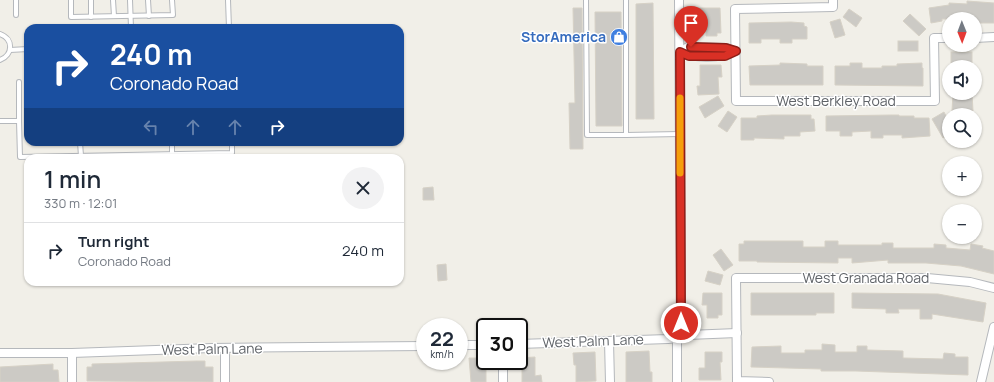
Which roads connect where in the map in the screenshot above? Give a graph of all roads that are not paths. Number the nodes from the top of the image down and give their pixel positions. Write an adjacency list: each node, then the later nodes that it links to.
1 (16, 0): 13 (lane)
2 (71, 0): 17 (lane)
3 (91, 0): 17 (lane)
4 (113, 0): 14 (lane)
5 (130, 0): 15 (lane)
6 (148, 0): 16 (lane)
7 (172, 0): 16 (lane)
8 (228, 0): 19 (lane)
9 (586, 0): 33 (lane)
10 (626, 0): 33 (lane)
11 (679, 0): 27 (street)
12 (833, 4): 26 (street)
13 (16, 16)
14 (114, 16): 15 (lane); 17 (lane)
15 (130, 16): 16 (lane); 18 (lane)
16 (149, 16)
17 (91, 17)
18 (131, 24)
19 (229, 24)
20 (0, 34): 25 (lane)
21 (994, 37): 23 (street)
22 (942, 38): 26 (street, West Berkley Road)
23 (982, 38)
24 (24, 49): 25 (lane)
25 (10, 50): 28 (lane)
26 (736, 51): 27 (street)
27 (680, 52): 32 (street)
28 (0, 60)
29 (19, 82): 30 (lane)
30 (19, 121): 31 (lane); 37 (lane)
31 (0, 122)
32 (680, 134): 33 (lane); 41 (street)
33 (626, 135)
34 (172, 146): 36 (lane)
35 (232, 146): 36 (lane)
36 (172, 154)
37 (24, 157)
38 (994, 288): 40 (street, West Granada Road)
39 (994, 327): 55 (street)
40 (738, 333): 41 (street, West Palm Lane); 54 (street)
41 (678, 338): 42 (street, West Palm Lane); 53 (street)
42 (609, 341): 43 (street, West Palm Lane); 52 (street)
43 (528, 344)
44 (416, 346): 45 (street, West Palm Lane)
45 (225, 349): 47 (street, West Palm Lane); 50 (street)
46 (0, 353): 47 (street, West Palm Lane)
47 (72, 353): 49 (street)
48 (503, 370): 51 (street)
49 (72, 382)
50 (226, 382)
51 (503, 382)
52 (610, 382)
53 (677, 382)
54 (769, 382)
55 (982, 382)

